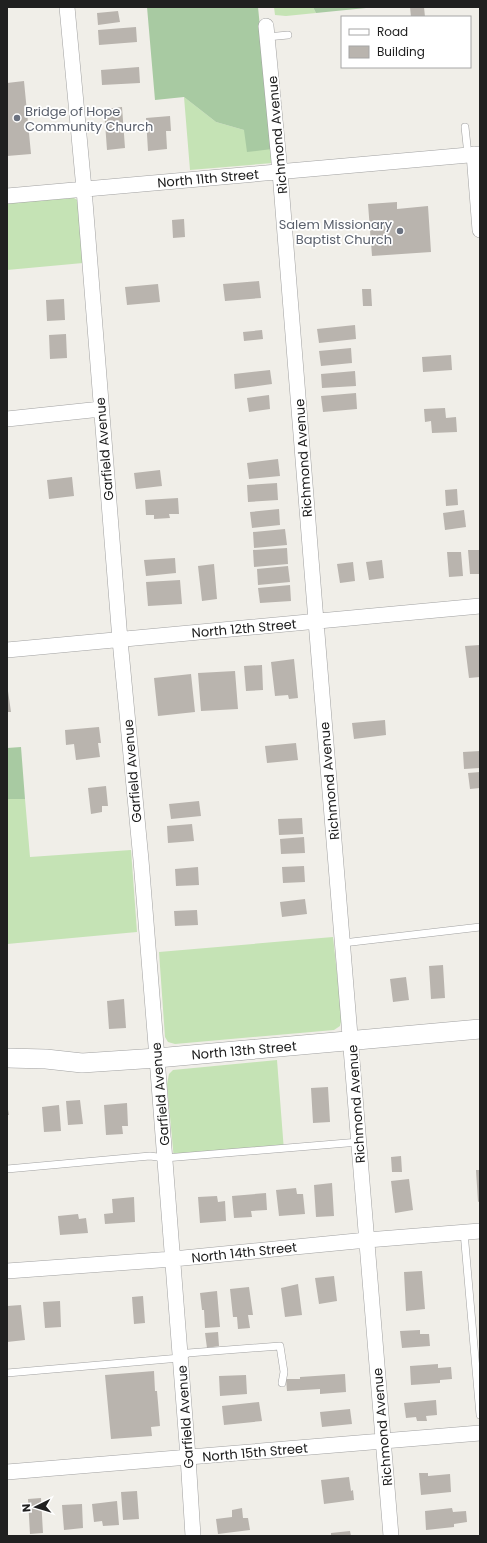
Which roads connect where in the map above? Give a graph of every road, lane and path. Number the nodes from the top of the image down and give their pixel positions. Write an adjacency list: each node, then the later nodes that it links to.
1 (67, 7): 7 (street, Garfield Avenue)
2 (267, 32): 3 (lane); 6 (street, Richmond Avenue)
3 (288, 35)
4 (465, 127): 5 (lane)
5 (474, 154): 6 (street, North 11th Street); 9 (street)
6 (280, 172): 7 (street, North 11th Street); 13 (street, Richmond Avenue)
7 (84, 190): 8 (street, North 11th Street); 10 (street, Garfield Avenue)
8 (7, 196)
9 (480, 230)
10 (101, 409): 11 (street); 14 (street, Garfield Avenue)
11 (7, 419)
12 (480, 606): 13 (street, North 12th Street)
13 (316, 621): 14 (street, North 12th Street); 17 (street, Richmond Avenue)
14 (120, 640): 15 (street, North 12th Street); 21 (street, Garfield Avenue)
15 (7, 650)
16 (480, 927): 17 (lane)
17 (343, 942): 19 (street, Richmond Avenue)
18 (480, 1029): 19 (street, North 13th Street)
19 (351, 1041): 21 (street, North 13th Street); 22 (street, Richmond Avenue)
20 (7, 1058): 21 (street, North 13th Street)
21 (157, 1058): 23 (street, Garfield Avenue)
22 (359, 1142): 23 (lane); 27 (street, Richmond Avenue)
23 (165, 1158): 24 (lane); 28 (street, Garfield Avenue)
24 (7, 1169)
25 (480, 1231): 26 (street, North 14th Street)
26 (464, 1232): 27 (street, North 14th Street); 33 (lane)
27 (367, 1240): 28 (street, North 14th Street); 35 (street, Richmond Avenue)
28 (173, 1259): 29 (street, North 14th Street); 30 (street, Garfield Avenue)
29 (7, 1271)
30 (180, 1358): 31 (lane); 32 (lane); 36 (street, Garfield Avenue)
31 (7, 1374)
32 (282, 1383)
33 (480, 1414)
34 (480, 1433): 35 (street, North 15th Street)
35 (383, 1440): 36 (street, North 15th Street); 39 (street, Richmond Avenue)
36 (188, 1457): 37 (street, North 15th Street); 38 (street, Garfield Avenue)
37 (7, 1472)
38 (193, 1536)
39 (391, 1536)

